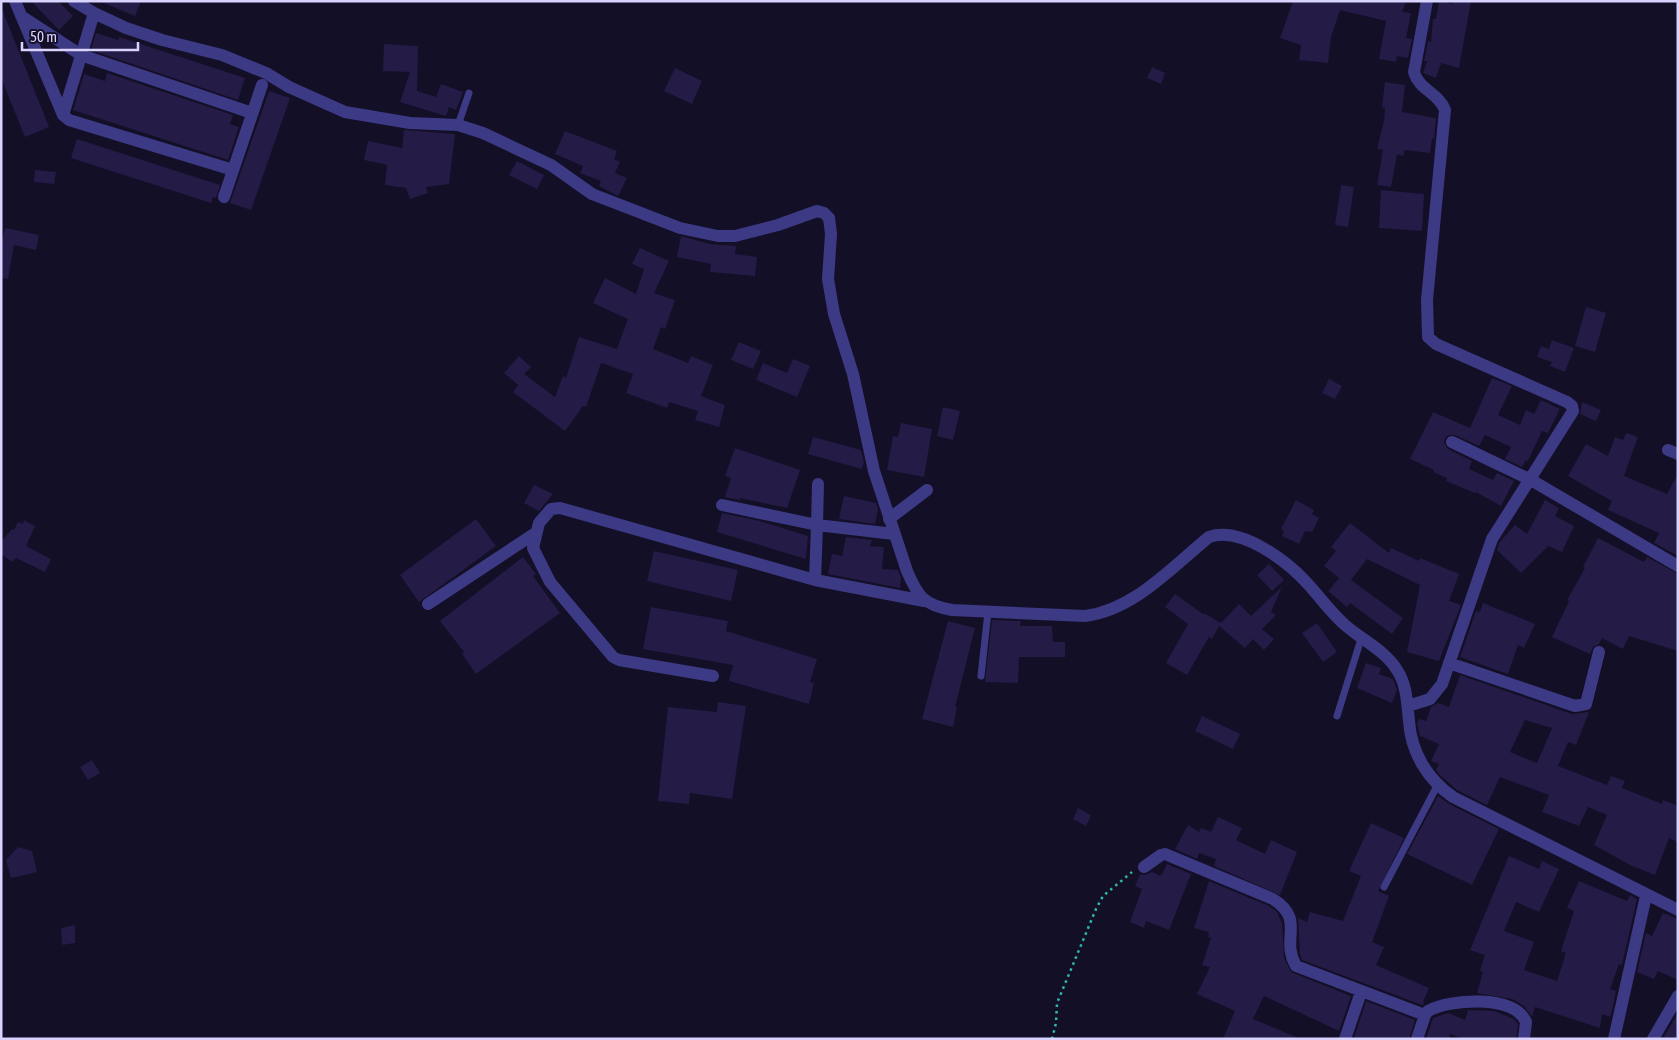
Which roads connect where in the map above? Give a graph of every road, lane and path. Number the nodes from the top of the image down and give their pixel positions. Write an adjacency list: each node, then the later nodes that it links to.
1 (15, 1): 5 (street)
2 (74, 1): 4 (street)
3 (1427, 1): 15 (street)
4 (94, 13): 6 (street); 11 (street)
5 (21, 16): 6 (street); 10 (street)
6 (81, 55): 9 (street); 10 (street)
7 (262, 85): 9 (street)
8 (469, 93): 11 (lane)
9 (252, 113): 12 (street)
10 (63, 115): 12 (street)
11 (458, 125): 19 (street)
12 (233, 170): 13 (street)
13 (224, 197)
14 (1452, 442): 15 (street)
15 (1531, 480): 23 (street); 30 (street)
16 (818, 484): 20 (street)
17 (927, 490): 19 (street)
18 (722, 505): 20 (street)
19 (890, 519): 22 (street)
20 (817, 525): 22 (street); 24 (street)
21 (534, 534): 24 (street); 26 (street); 31 (street)
22 (894, 534): 25 (street)
23 (1678, 566)
24 (814, 580): 25 (street)
25 (924, 601): 27 (street)
26 (428, 604)
27 (988, 612): 28 (street); 32 (lane)
28 (1361, 639): 33 (street); 34 (lane)
29 (1599, 652): 30 (street)
30 (1449, 663): 33 (street)
31 (713, 676)
32 (981, 676)
33 (1408, 706): 35 (street)
34 (1337, 716)
35 (1438, 786): 37 (lane); 38 (street)
36 (1144, 866): 40 (street); 43 (path)
37 (1384, 887)
38 (1646, 896): 39 (street); 47 (street)
39 (1678, 910)
40 (1361, 992): 42 (street); 44 (street)
41 (1678, 996): 48 (street)
42 (1425, 1015): 45 (street); 46 (street)
43 (1052, 1039)
44 (1345, 1039)
45 (1417, 1039)
46 (1524, 1039)
47 (1614, 1039)
48 (1653, 1039)

